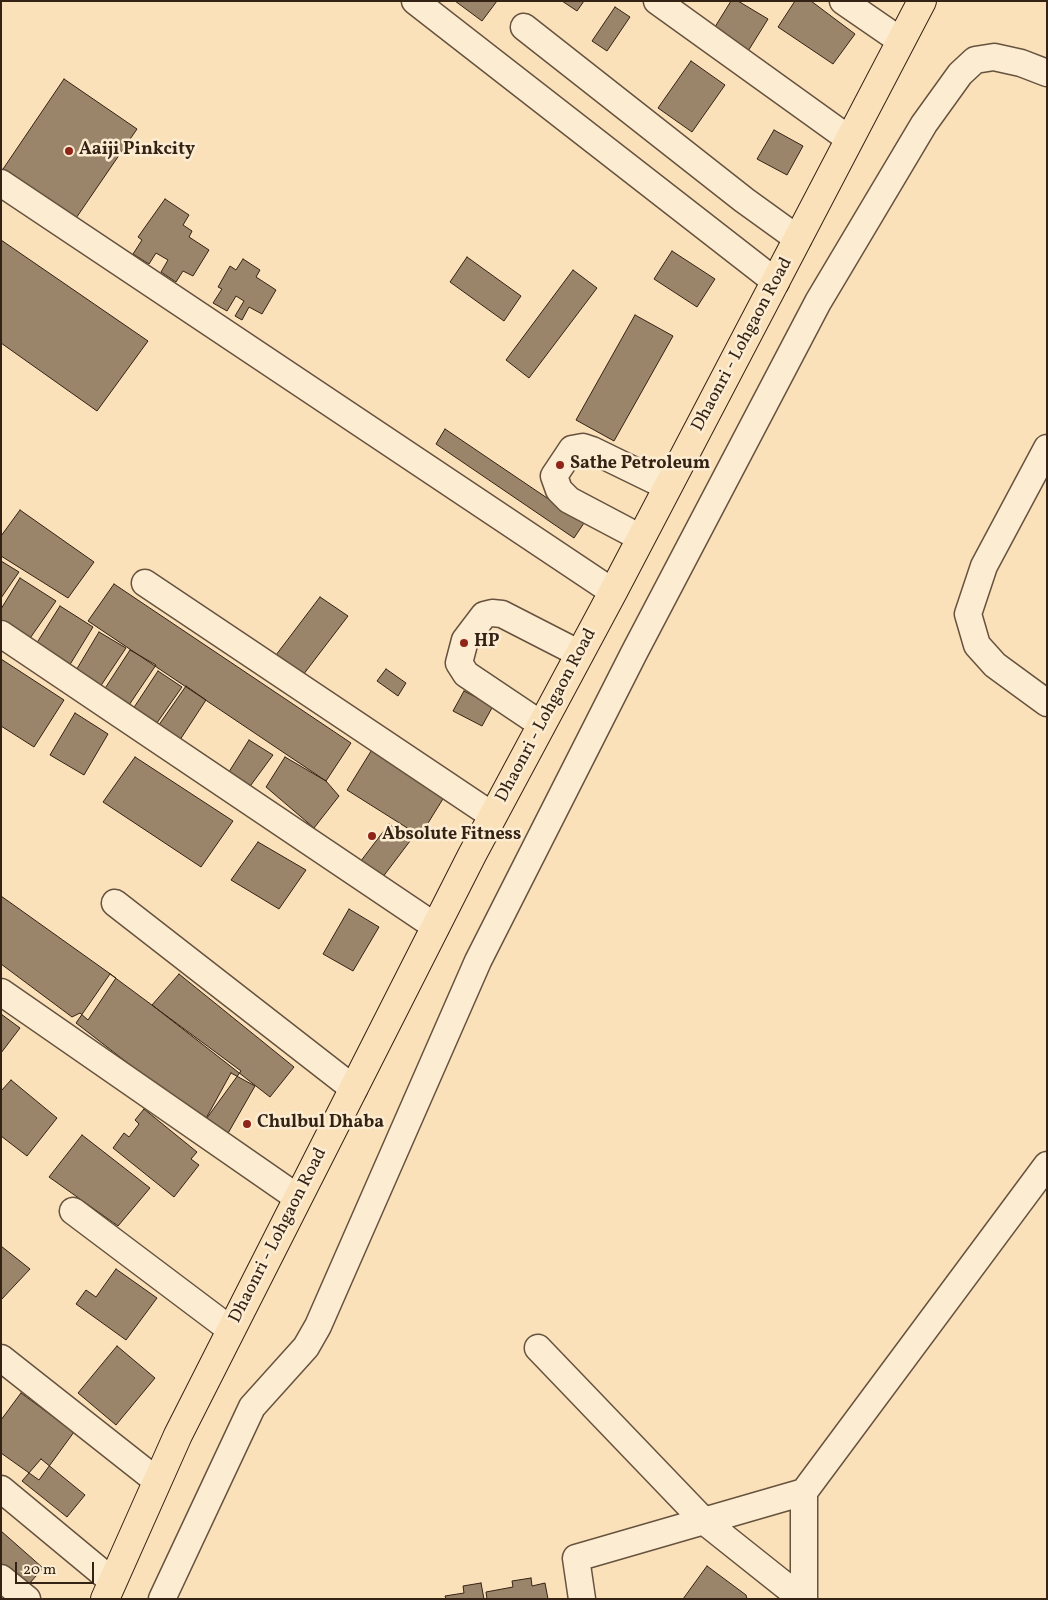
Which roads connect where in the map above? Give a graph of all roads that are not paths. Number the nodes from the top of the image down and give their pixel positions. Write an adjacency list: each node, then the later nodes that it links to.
1 (415, 1): 11 (street)
2 (657, 1): 8 (street)
3 (843, 1): 6 (street)
4 (922, 1): 6 (main road, Dhaonri - Lohgaon Road)
5 (524, 28): 10 (street)
6 (901, 41): 8 (main road, Dhaonri - Lohgaon Road)
7 (1047, 72): 39 (street)
8 (849, 139): 10 (main road, Dhaonri - Lohgaon Road)
9 (1, 183): 16 (street)
10 (798, 239): 11 (main road, Dhaonri - Lohgaon Road)
11 (776, 282): 13 (main road, Dhaonri - Lohgaon Road)
12 (1047, 448): 19 (street)
13 (668, 487): 14 (main road, Dhaonri - Lohgaon Road); 14 (street)
14 (641, 538): 16 (main road, Dhaonri - Lohgaon Road)
15 (145, 583): 21 (street)
16 (613, 592): 18 (main road, Dhaonri - Lohgaon Road)
17 (1, 634): 23 (street)
18 (580, 654): 20 (main road, Dhaonri - Lohgaon Road); 20 (street)
19 (1047, 703)
20 (542, 725): 21 (main road, Dhaonri - Lohgaon Road)
21 (493, 816): 23 (main road, Dhaonri - Lohgaon Road)
22 (115, 903): 25 (street)
23 (436, 927): 25 (main road, Dhaonri - Lohgaon Road)
24 (1, 992): 27 (street)
25 (354, 1089): 27 (main road, Dhaonri - Lohgaon Road)
26 (1047, 1165): 34 (street)
27 (298, 1198): 29 (main road, Dhaonri - Lohgaon Road)
28 (74, 1211): 29 (street)
29 (231, 1330): 32 (main road, Dhaonri - Lohgaon Road)
30 (538, 1348): 35 (street)
31 (1, 1358): 32 (street)
32 (157, 1481): 37 (main road, Dhaonri - Lohgaon Road)
33 (1, 1489): 37 (street)
34 (804, 1492): 35 (street); 41 (street)
35 (704, 1521): 40 (street); 41 (street)
36 (1, 1578): 38 (street)
37 (108, 1590)
38 (27, 1599)
39 (162, 1599)
40 (582, 1599)
41 (803, 1599)

